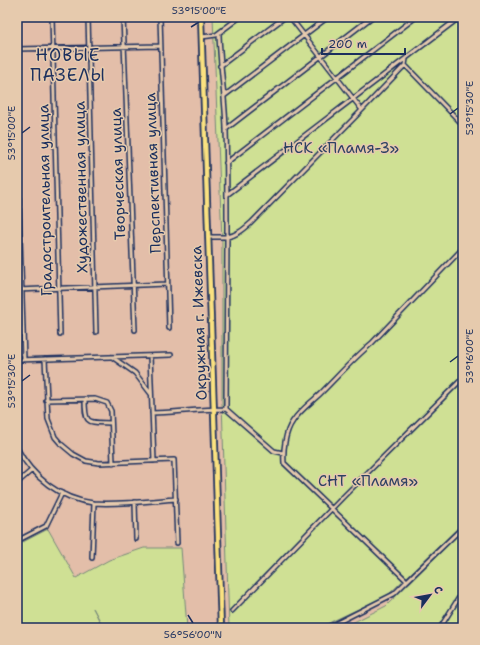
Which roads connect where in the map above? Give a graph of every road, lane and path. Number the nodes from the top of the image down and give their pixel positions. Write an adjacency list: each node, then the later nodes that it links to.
1 (52, 17): 19 (street, Градостроительная улица)
2 (88, 17): 17 (street, Художественная улица)
3 (124, 17): 18 (street, Творческая улица)
4 (160, 17): 16 (street, Перспективная улица)
5 (201, 17): 15 (main road, Окружная г. Ижевска)
6 (240, 17): 13 (street)
7 (285, 17): 24 (street)
8 (290, 17): 14 (street)
9 (328, 17): 14 (street)
10 (372, 17): 21 (street)
11 (416, 17): 25 (street)
12 (460, 17): 22 (street)
13 (219, 34): 15 (street); 24 (street)
14 (304, 35): 21 (street); 26 (street)
15 (202, 38): 36 (main road, Окружная г. Ижевска)
16 (160, 46): 18 (street); 40 (street, Перспективная улица)
17 (88, 47): 18 (street); 19 (street); 42 (street, Художественная улица)
18 (124, 47): 41 (street, Творческая улица)
19 (53, 48): 20 (street); 43 (street, Градостроительная улица)
20 (17, 49)
21 (321, 56): 25 (street); 30 (street)
22 (406, 59): 23 (street); 27 (street)
23 (405, 65): 28 (street); 29 (street)
24 (220, 66): 26 (street)
25 (337, 78): 27 (street); 32 (street)
26 (224, 96): 30 (street)
27 (353, 98): 28 (street); 34 (street)
28 (362, 110): 37 (street)
29 (463, 125)
30 (226, 129): 32 (street)
31 (17, 142): 33 (street)
32 (226, 162): 34 (street)
33 (17, 167): 35 (street)
34 (228, 194): 37 (street)
35 (18, 207): 38 (street)
36 (208, 237): 37 (street); 62 (main road, Окружная г. Ижевска)
37 (227, 237): 63 (street)
38 (19, 247): 45 (street)
39 (463, 248): 67 (street)
40 (167, 284): 41 (street); 46 (street, Перспективная улица)
41 (133, 285): 42 (street); 49 (street, Творческая улица)
42 (94, 286): 43 (street); 50 (street, Художественная улица)
43 (58, 288): 45 (street); 51 (street, Градостроительная улица)
44 (17, 290): 45 (street)
45 (22, 290): 48 (street)
46 (168, 328)
47 (17, 330): 48 (street)
48 (23, 330): 57 (street)
49 (135, 330)
50 (96, 332)
51 (60, 334)
52 (171, 355): 53 (street)
53 (150, 356): 54 (street); 59 (street)
54 (112, 357): 55 (street); 59 (street)
55 (45, 359): 57 (street); 61 (street)
56 (17, 360): 57 (street)
57 (24, 360)
58 (463, 378): 76 (street)
59 (152, 396): 64 (street)
60 (85, 399): 61 (street); 65 (street); 65 (street)
61 (46, 400): 69 (street)
62 (214, 409): 63 (street); 64 (street); 85 (main road, Окружная г. Ижевска)
63 (226, 409): 67 (street)
64 (152, 413): 68 (street)
65 (111, 423): 69 (street)
66 (17, 448): 70 (street)
67 (283, 453): 76 (street)
68 (154, 461): 69 (street); 73 (street)
69 (113, 463)
70 (32, 470): 71 (street); 72 (street)
71 (17, 483)
72 (62, 493): 75 (street); 79 (street)
73 (176, 499): 74 (street); 80 (street)
74 (135, 502): 75 (street); 78 (street)
75 (94, 503): 81 (street)
76 (332, 509): 82 (street); 84 (street)
77 (463, 527): 82 (street)
78 (136, 539)
79 (17, 541)
80 (177, 543)
81 (92, 558)
82 (407, 581): 86 (street)
83 (463, 591): 87 (street)
84 (232, 611)
85 (221, 628)
86 (327, 628)
87 (440, 628)

